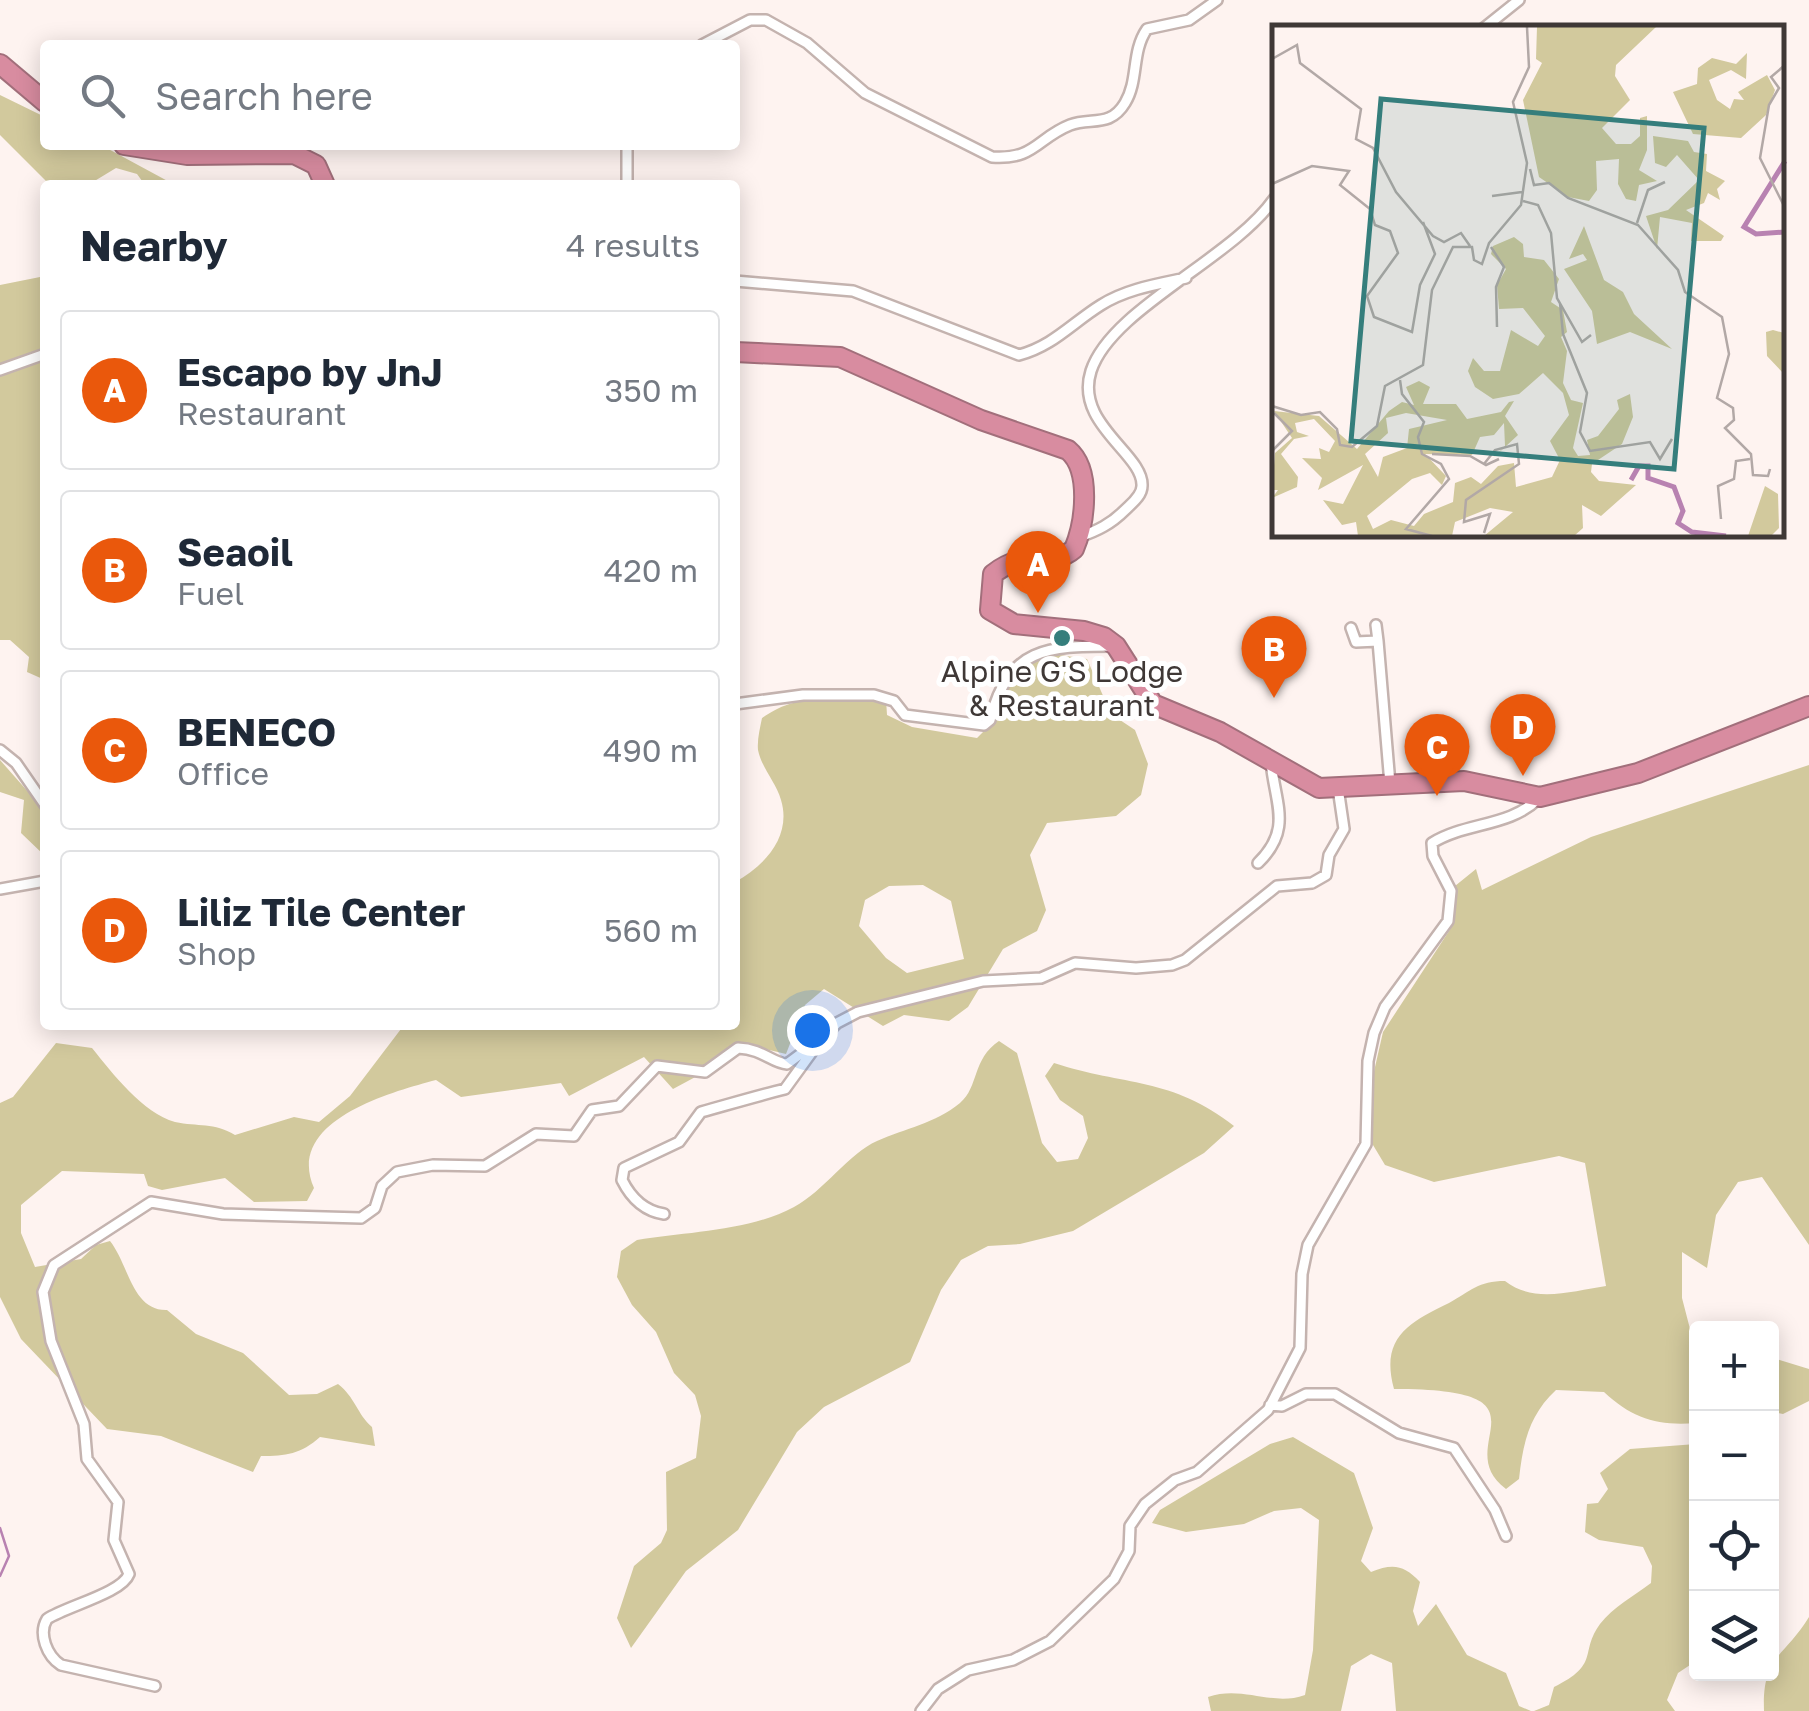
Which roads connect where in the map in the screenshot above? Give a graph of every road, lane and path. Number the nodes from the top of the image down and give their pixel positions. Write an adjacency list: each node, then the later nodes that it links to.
1 (1217, 0): 4 (street)
2 (1519, 0): 3 (street)
3 (1488, 25)
4 (712, 40)
5 (0, 64): 6 (highway)
6 (40, 98)
7 (159, 150): 9 (highway)
8 (628, 150): 10 (street)
9 (323, 180)
10 (627, 180)
11 (1272, 202): 12 (street)
12 (1186, 278): 13 (street); 17 (street)
13 (740, 281)
14 (740, 352): 17 (highway)
15 (40, 356): 16 (street)
16 (0, 370)
17 (1079, 537): 21 (highway)
18 (1376, 625): 20 (street)
19 (1351, 628): 20 (street)
20 (1378, 641): 26 (street)
21 (1116, 646): 22 (street); 25 (highway)
22 (740, 703)
23 (1809, 706): 29 (highway)
24 (0, 750): 28 (street)
25 (1271, 759): 27 (highway); 30 (street)
26 (1390, 784): 27 (highway); 29 (highway)
27 (1338, 788): 33 (street)
28 (40, 798)
29 (1540, 798): 35 (street)
30 (1258, 863)
31 (40, 883): 32 (street)
32 (0, 889)
33 (822, 1038): 34 (street); 37 (street)
34 (664, 1214)
35 (1270, 1405): 36 (street); 38 (street)
36 (1506, 1536)
37 (156, 1686)
38 (921, 1711)

